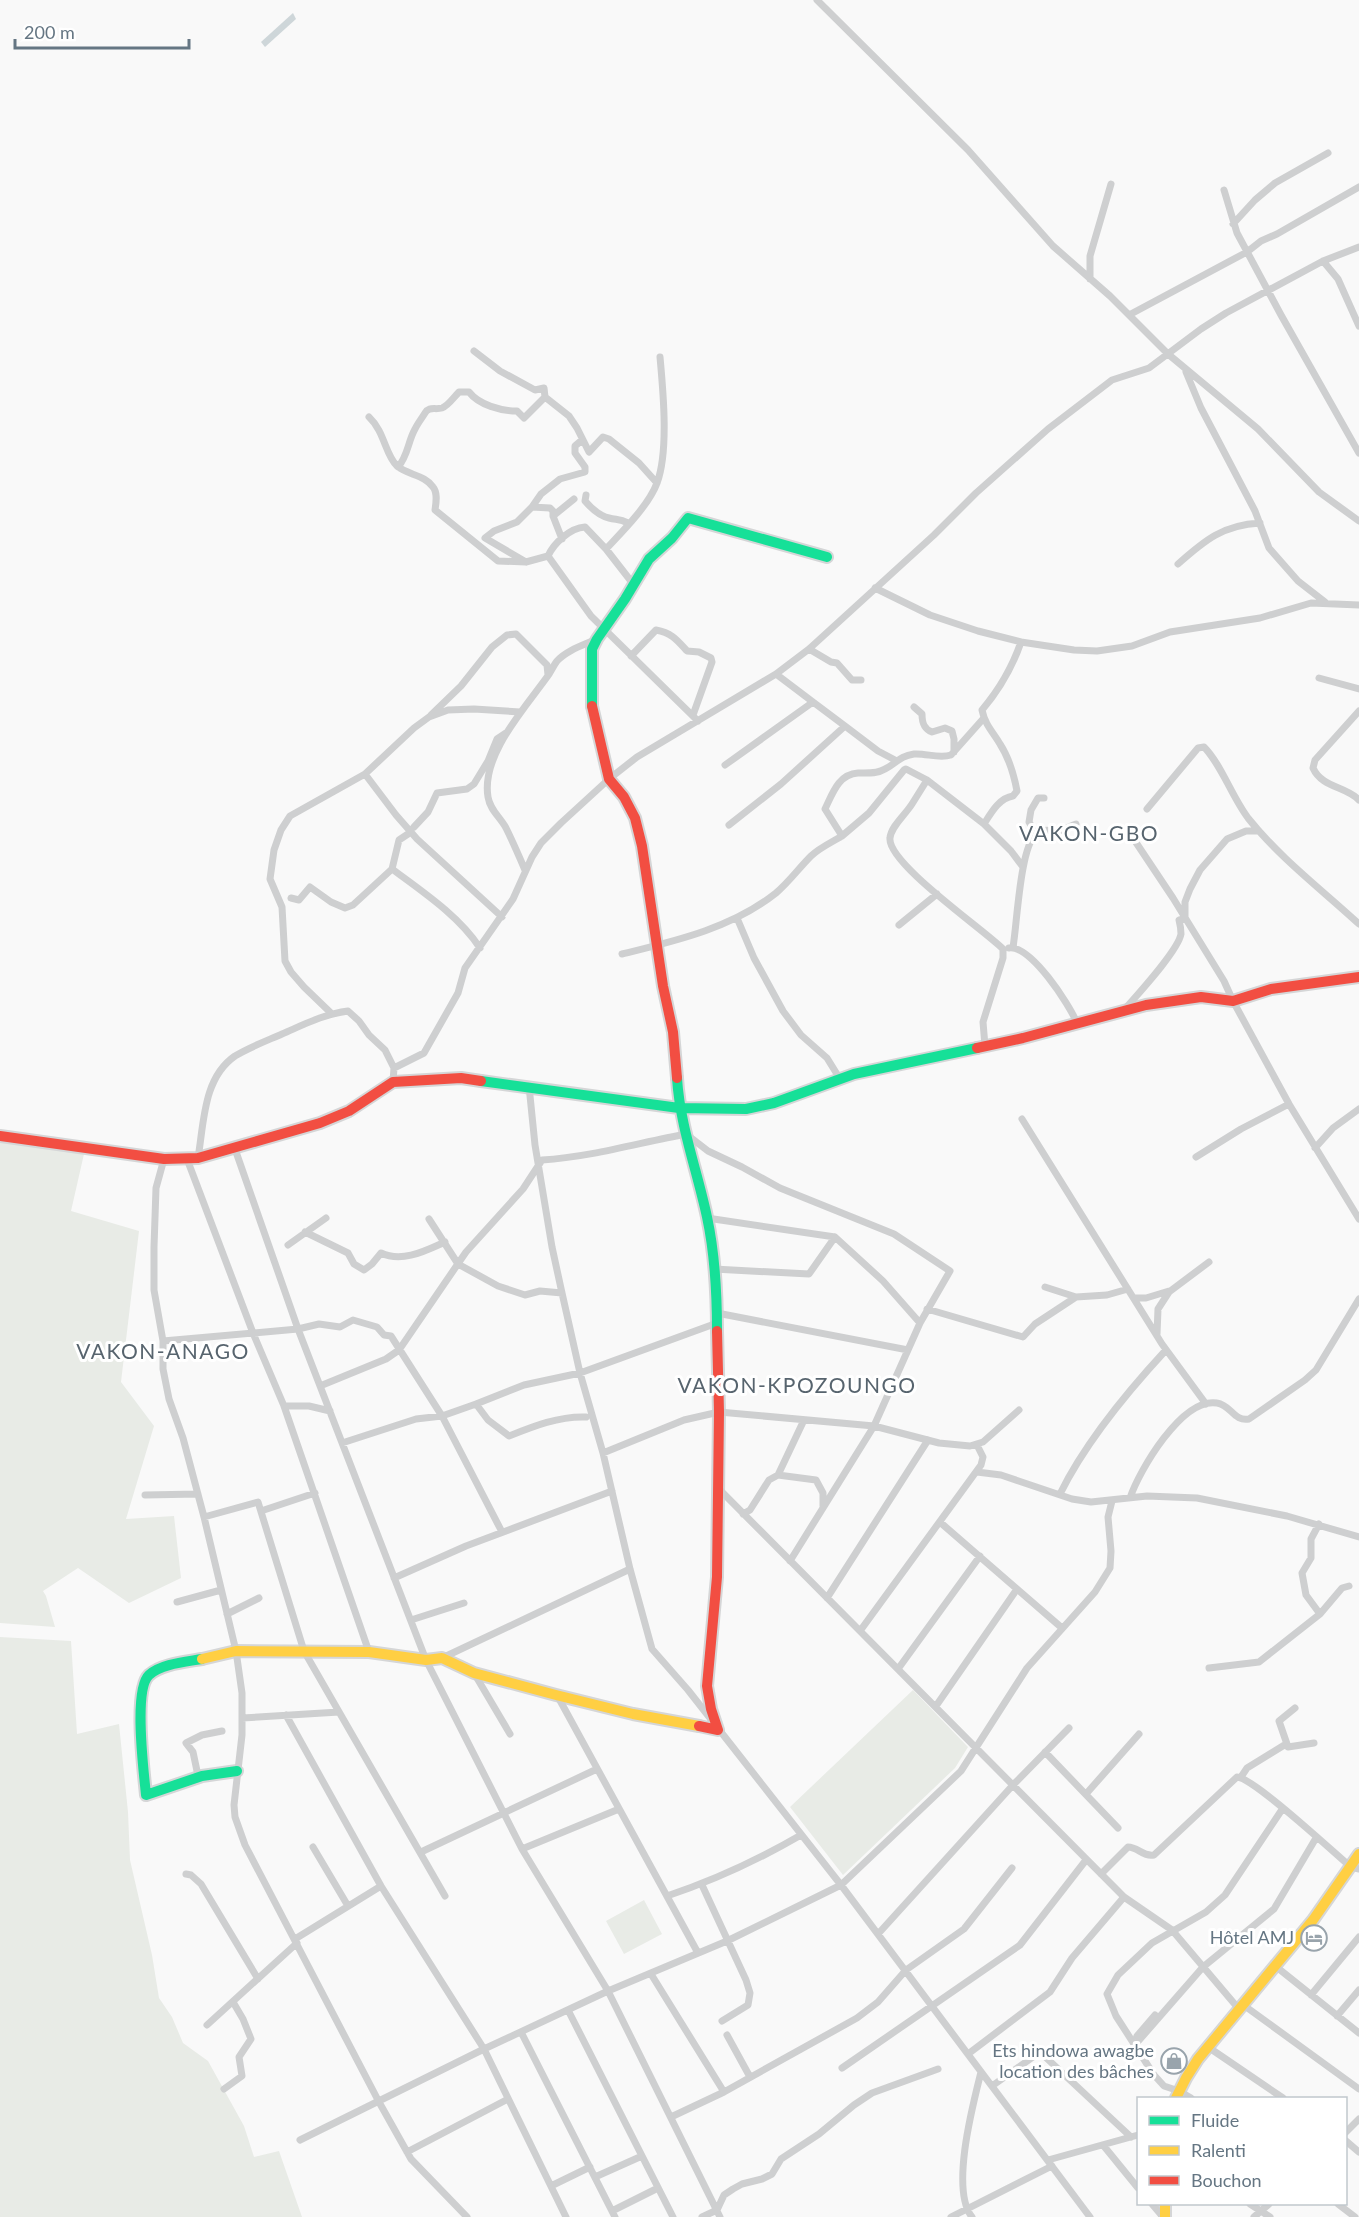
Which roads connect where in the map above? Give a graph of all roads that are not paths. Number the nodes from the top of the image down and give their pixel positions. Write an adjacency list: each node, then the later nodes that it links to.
1 (817, 0): 10 (street)
2 (1328, 153): 6 (street)
3 (1111, 184): 10 (street)
4 (1359, 187): 8 (street)
5 (1224, 190): 6 (street)
6 (1233, 224): 8 (street)
7 (1359, 247): 9 (street)
8 (1247, 252): 11 (street); 12 (street)
9 (1323, 261): 11 (street); 13 (street)
10 (1090, 279): 12 (street)
11 (1269, 291): 15 (street); 21 (street)
12 (1129, 315): 15 (street)
13 (1359, 326)
14 (474, 351): 18 (street)
15 (1168, 354): 17 (street); 40 (street)
16 (660, 357): 23 (street)
17 (1185, 369): 28 (street); 30 (street)
18 (545, 397): 20 (street); 22 (street)
19 (369, 417): 22 (street)
20 (582, 440): 23 (street); 26 (street)
21 (1359, 453)
22 (398, 467): 33 (street)
23 (657, 483): 29 (street)
24 (586, 495): 29 (street)
25 (574, 499): 27 (street)
26 (532, 507): 27 (street); 31 (street)
27 (553, 516): 32 (street)
28 (1359, 521)
29 (628, 523): 34 (street)
30 (1260, 523): 38 (street); 41 (street)
31 (485, 538): 33 (street); 37 (street)
32 (562, 539): 34 (street); 35 (street)
33 (472, 541): 37 (street)
34 (606, 549): 39 (street)
35 (548, 556): 37 (street); 43 (street)
36 (827, 557): 39 (street)
37 (526, 562)
38 (1178, 564)
39 (634, 585): 43 (street)
40 (875, 588): 44 (street); 45 (street)
41 (1327, 603): 42 (street); 44 (street)
42 (1359, 605)
43 (600, 634): 46 (street); 48 (street); 66 (street)
44 (1021, 642): 58 (street)
45 (809, 649): 47 (street); 50 (street)
46 (631, 656): 57 (street); 57 (street)
47 (776, 674): 52 (street); 57 (street)
48 (548, 676): 55 (street); 56 (street)
49 (1319, 678): 51 (street)
50 (861, 680)
51 (1359, 689)
52 (813, 702): 59 (street); 63 (street)
53 (914, 707): 61 (street)
54 (1359, 711): 70 (street)
55 (520, 712): 56 (street); 60 (street)
56 (429, 717): 64 (street)
57 (695, 718): 66 (street)
58 (983, 719): 61 (street); 68 (street)
59 (845, 726): 62 (street); 74 (street)
60 (508, 732): 75 (street); 82 (street)
61 (954, 752): 62 (street)
62 (895, 760): 78 (street)
63 (725, 765)
64 (365, 774): 75 (street); 98 (street)
65 (1020, 777): 68 (street)
66 (609, 779): 82 (street); 90 (street)
67 (927, 780): 72 (street); 78 (street); 83 (street)
68 (1016, 786): 72 (street)
69 (1044, 798): 77 (street)
70 (1359, 800)
71 (1147, 809): 76 (street)
72 (984, 824): 80 (street)
73 (1076, 824): 77 (street)
74 (729, 825)
75 (412, 829): 81 (street); 85 (street)
76 (1259, 831): 87 (street); 88 (street)
77 (1036, 834): 80 (street)
78 (842, 836): 86 (street)
79 (1135, 841): 87 (street)
80 (1023, 867): 91 (street)
81 (392, 869): 84 (street); 92 (street)
82 (525, 870): 85 (street)
83 (937, 894): 89 (street); 93 (street)
84 (291, 898)
85 (502, 917): 92 (street)
86 (737, 918): 90 (street); 102 (street)
87 (1185, 918): 96 (street); 97 (street)
88 (1359, 924)
89 (899, 925)
90 (658, 945): 94 (street); 106 (street)
91 (1013, 947): 93 (street); 99 (street)
92 (480, 948): 101 (street)
93 (1004, 949): 100 (street)
94 (622, 954)
95 (1359, 977): 96 (street)
96 (1233, 1001): 97 (street); 105 (street)
97 (1124, 1010): 99 (street)
98 (332, 1014): 101 (street); 115 (street)
99 (1077, 1023): 100 (street)
100 (985, 1046): 102 (street)
101 (394, 1068): 103 (street)
102 (840, 1078): 106 (street)
103 (393, 1082): 104 (street); 112 (street)
104 (529, 1086): 106 (street); 116 (street)
105 (1289, 1104): 111 (street); 113 (street)
106 (679, 1108): 109 (street)
107 (1359, 1109): 111 (street)
108 (1022, 1119): 129 (street)
109 (686, 1134): 116 (street); 118 (street); 135 (street)
110 (0, 1136): 114 (street)
111 (1315, 1148): 120 (street)
112 (235, 1149): 115 (street); 138 (street)
113 (1196, 1157)
114 (164, 1159): 115 (street); 141 (street)
115 (193, 1159): 139 (street)
116 (538, 1164): 126 (street); 131 (street)
117 (326, 1218): 121 (street)
118 (707, 1218): 122 (street); 127 (street)
119 (429, 1219): 123 (street)
120 (1359, 1219)
121 (305, 1232): 123 (street); 124 (street)
122 (835, 1237): 127 (street); 137 (street)
123 (444, 1242): 126 (street)
124 (288, 1245)
125 (1209, 1262): 130 (street)
126 (458, 1264): 131 (street); 142 (street)
127 (714, 1269): 136 (street)
128 (1045, 1287): 132 (street)
129 (1128, 1289): 132 (street); 133 (street)
130 (1172, 1290): 133 (street); 140 (street)
131 (562, 1293): 145 (street)
132 (1076, 1297): 135 (street)
133 (1134, 1299): 140 (street)
134 (1359, 1299): 148 (street)
135 (927, 1309): 137 (street)
136 (717, 1318): 143 (street); 145 (street); 152 (street)
137 (920, 1323): 143 (street)
138 (298, 1329): 139 (street); 142 (street); 146 (street)
139 (253, 1333): 141 (street); 149 (street)
140 (1157, 1337): 144 (street)
141 (163, 1341): 166 (street)
142 (400, 1348): 146 (street); 153 (street)
143 (908, 1350): 156 (street)
144 (1166, 1350): 148 (street); 167 (street)
145 (580, 1373): 147 (street); 160 (street)
146 (320, 1386): 151 (street)
147 (476, 1404): 153 (street); 154 (street)
148 (1206, 1404): 169 (street)
149 (285, 1406): 151 (street); 165 (street)
150 (1020, 1410): 159 (street)
151 (330, 1411): 158 (street)
152 (719, 1412): 155 (street); 160 (street); 163 (street)
153 (442, 1416): 158 (street); 177 (street)
154 (586, 1417)
155 (804, 1420): 156 (street); 162 (street)
156 (874, 1426): 157 (street); 171 (street)
157 (928, 1440): 159 (street); 187 (street)
158 (342, 1443): 182 (street)
159 (977, 1445): 161 (street)
160 (603, 1453): 164 (street)
161 (977, 1472): 167 (street); 175 (street)
162 (778, 1475): 171 (street); 173 (street)
163 (718, 1488): 173 (street); 210 (street)
164 (612, 1491): 177 (street); 181 (street)
165 (315, 1493): 172 (street); 197 (street)
166 (198, 1494): 168 (street); 174 (street)
167 (1060, 1494): 170 (street)
168 (145, 1495)
169 (1130, 1498): 170 (street); 176 (street)
170 (1112, 1501): 193 (street)
171 (822, 1509): 180 (street)
172 (261, 1511): 174 (street); 196 (street)
173 (743, 1514): 180 (street)
174 (204, 1517): 185 (street)
175 (941, 1522): 179 (street); 194 (street)
176 (1319, 1524): 178 (street); 191 (street)
177 (502, 1532): 182 (street)
178 (1359, 1537)
179 (980, 1556): 184 (street); 201 (street)
180 (790, 1561): 187 (street)
181 (630, 1569): 198 (street); 210 (street)
182 (394, 1578): 192 (street)
183 (1348, 1586): 191 (street)
184 (1017, 1589): 193 (street); 204 (street)
185 (221, 1590): 188 (street); 190 (street)
186 (259, 1598): 190 (street)
187 (827, 1598): 194 (street)
188 (177, 1602)
189 (464, 1603): 192 (street)
190 (227, 1614): 195 (street)
191 (1320, 1614): 200 (street)
192 (411, 1620): 199 (street)
193 (1062, 1628): 216 (street)
194 (860, 1631): 201 (street)
195 (236, 1651): 196 (street); 208 (street); 220 (street)
196 (304, 1651): 197 (street); 206 (street)
197 (369, 1652): 199 (street)
198 (442, 1658): 199 (street); 202 (street)
199 (426, 1660): 226 (street)
200 (1209, 1668)
201 (898, 1669): 204 (street)
202 (474, 1673): 203 (street); 212 (street)
203 (556, 1695): 210 (street); 218 (street)
204 (936, 1706): 216 (street)
205 (1295, 1708): 215 (street)
206 (339, 1712): 207 (street); 232 (street)
207 (286, 1715): 208 (street); 241 (street)
208 (242, 1718): 219 (street)
209 (1069, 1728): 217 (street)
210 (718, 1730): 228 (street)
211 (222, 1731): 220 (street)
212 (510, 1734)
213 (1139, 1734): 223 (street)
214 (1314, 1743): 215 (street)
215 (1287, 1744): 221 (street)
216 (976, 1747): 222 (street); 240 (street)
217 (1046, 1752): 222 (street); 223 (street)
218 (597, 1769): 225 (street); 226 (street)
219 (237, 1771): 220 (street); 249 (street)
220 (202, 1774)
221 (1241, 1777): 224 (street); 238 (street)
222 (1013, 1785): 234 (street); 247 (street)
223 (1086, 1794): 227 (street)
224 (1283, 1808): 229 (street); 246 (street)
225 (619, 1809): 231 (street); 243 (street)
226 (504, 1813): 231 (street); 232 (street)
227 (1118, 1828)
228 (801, 1835): 239 (street); 240 (street)
229 (1316, 1838): 236 (street); 253 (street)
230 (313, 1847): 245 (street)
231 (522, 1849): 258 (street)
232 (421, 1852): 242 (street)
233 (1359, 1854): 236 (street)
234 (1086, 1860): 238 (street); 261 (street)
235 (1012, 1868): 254 (street)
236 (1355, 1868): 252 (street)
237 (186, 1874): 256 (street)
238 (1101, 1874): 244 (street)
239 (702, 1885): 243 (street); 250 (street)
240 (841, 1885): 247 (street); 250 (street)
241 (381, 1886): 245 (street); 272 (street)
242 (445, 1896)
243 (667, 1896): 251 (street)
244 (1124, 1897): 246 (street); 273 (street)
245 (348, 1906): 249 (street)
246 (1172, 1930): 253 (street); 270 (street)
247 (878, 1934): 254 (street)
248 (1359, 1937): 259 (street)
249 (296, 1941): 256 (street); 285 (street)
250 (727, 1941): 251 (street); 265 (street)
251 (698, 1953): 255 (street)
252 (1274, 1965): 259 (street); 262 (street)
253 (1202, 1966): 262 (street); 270 (street)
254 (906, 1971): 261 (street); 277 (street)
255 (651, 1974): 258 (street); 281 (street)
256 (258, 1979): 260 (street)
257 (1359, 1990): 264 (street)
258 (608, 1991): 263 (street); 286 (street)
259 (1311, 1995): 264 (street)
260 (232, 2002): 266 (street); 279 (street)
261 (931, 2005): 273 (street); 274 (street)
262 (1240, 2006): 271 (street); 280 (street)
263 (568, 2010): 267 (street); 295 (street)
264 (1337, 2016): 268 (street)
265 (722, 2021)
266 (207, 2025)
267 (521, 2032): 272 (street); 297 (street)
268 (1359, 2033)
269 (727, 2035): 277 (street)
270 (1133, 2044): 282 (street)
271 (1208, 2047): 282 (street); 283 (street)
272 (484, 2049): 284 (street); 285 (street)
273 (968, 2054): 276 (street)
274 (842, 2068)
275 (938, 2069): 308 (street)
276 (981, 2072): 278 (street); 306 (street)
277 (750, 2077): 281 (street)
278 (992, 2086): 289 (street); 296 (street)
279 (224, 2089)
280 (1359, 2089)
281 (724, 2092): 286 (street)
282 (1178, 2095)
283 (1282, 2097)
284 (508, 2099): 293 (street); 299 (street)
285 (379, 2102): 290 (street); 293 (street)
286 (671, 2117): 308 (street)
287 (1359, 2119): 288 (street)
288 (1347, 2131)
289 (1135, 2136): 292 (street)
290 (300, 2140)
291 (1347, 2143): 294 (street)
292 (1103, 2145): 296 (street); 300 (street)
293 (407, 2152): 310 (street)
294 (1359, 2152)
295 (642, 2156): 298 (street); 301 (street)
296 (1050, 2163): 306 (street); 316 (street)
297 (590, 2167): 298 (street); 299 (street)
298 (595, 2177): 309 (street)
299 (551, 2186): 311 (street)
300 (1137, 2186)
301 (658, 2187): 309 (street); 312 (street)
302 (1153, 2205): 317 (street)
303 (1252, 2205): 307 (street)
304 (1268, 2205): 307 (street)
305 (1339, 2205): 320 (street)
306 (965, 2209): 314 (street); 315 (street)
307 (1261, 2211): 318 (street); 319 (street)
308 (719, 2213): 313 (street)
309 (613, 2214)
310 (466, 2217)
311 (566, 2217)
312 (673, 2217)
313 (702, 2217)
314 (951, 2217)
315 (972, 2217)
316 (1090, 2217)
317 (1164, 2217)
318 (1254, 2217)
319 (1270, 2217)
320 (1355, 2217)

